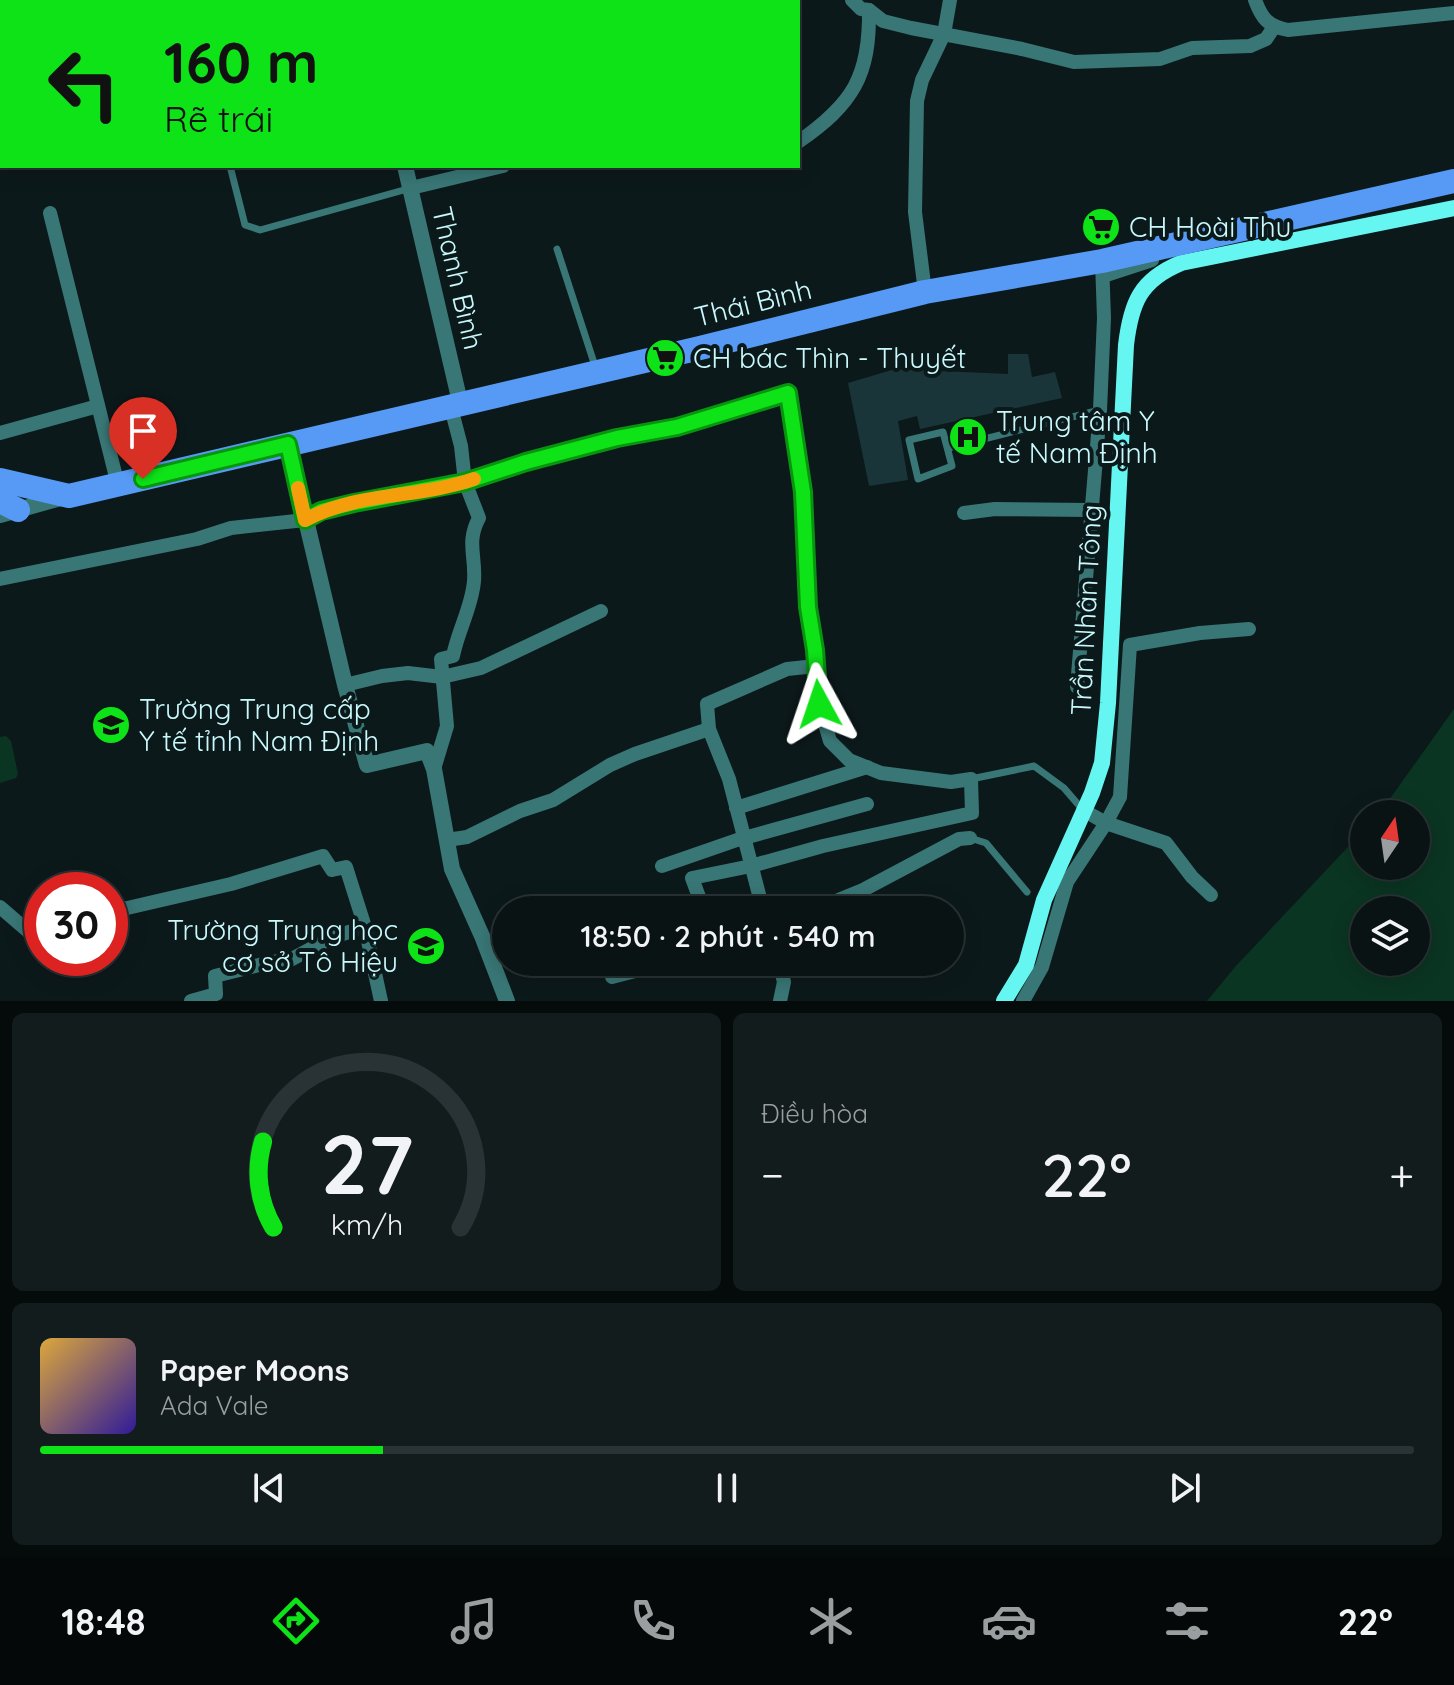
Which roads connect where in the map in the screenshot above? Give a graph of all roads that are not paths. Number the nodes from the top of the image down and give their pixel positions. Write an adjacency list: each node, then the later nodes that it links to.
1 (852, 0): 4 (street)
2 (950, 0): 7 (street)
3 (1255, 0): 6 (street)
4 (869, 10): 7 (street); 8 (street)
5 (1454, 13): 6 (street)
6 (1274, 27): 7 (street)
7 (944, 34): 19 (street)
8 (800, 140)
9 (231, 168): 13 (lane)
10 (406, 168): 13 (street, Thanh Bình)
11 (491, 168): 13 (street)
12 (1454, 181): 18 (main road, Thái Bình)
13 (411, 188): 21 (street, Thanh Bình)
14 (1454, 208): 17 (main road, Trần Nhân Tông)
15 (50, 213): 22 (street)
16 (557, 249): 20 (lane)
17 (1206, 258): 18 (street); 48 (main road, Trần Nhân Tông)
18 (1103, 268): 19 (main road, Thái Bình); 23 (street)
19 (925, 292): 20 (main road, Thái Bình)
20 (596, 371): 21 (main road, Thái Bình)
21 (455, 403): 25 (main road, Thái Bình); 28 (street)
22 (98, 406): 24 (street); 29 (street)
23 (1100, 410): 26 (lane); 32 (street)
24 (0, 433)
25 (288, 444): 29 (main road, Thái Bình); 34 (street)
26 (948, 448): 26 (lane)
27 (0, 480): 30 (main road)
28 (465, 482): 34 (street); 38 (street); 39 (street)
29 (118, 485): 30 (main road, Thái Bình)
30 (69, 496): 31 (street)
31 (6, 508)
32 (1090, 510): 33 (street); 41 (street)
33 (964, 513)
34 (305, 520): 35 (street); 40 (street)
35 (0, 579)
36 (601, 611): 39 (street)
37 (1249, 629): 49 (street)
38 (816, 666): 42 (street); 43 (street)
39 (442, 677): 40 (street); 44 (street)
40 (345, 685): 44 (street)
41 (1077, 687)
42 (709, 729): 47 (street); 52 (street)
43 (867, 767): 45 (street); 47 (street)
44 (434, 769): 52 (street)
45 (971, 779): 48 (lane); 54 (street)
46 (867, 804): 50 (street)
47 (736, 808): 50 (street)
48 (1083, 810): 49 (street); 71 (main road, Trần Nhân Tông)
49 (1106, 823): 56 (street); 72 (street)
50 (743, 838): 53 (street); 54 (street)
51 (970, 838): 55 (lane); 59 (street)
52 (447, 840): 69 (street)
53 (662, 866)
54 (751, 866): 57 (street); 58 (street)
55 (1027, 892)
56 (1211, 895)
57 (699, 896)
58 (759, 896)
59 (848, 896)
60 (0, 907): 63 (street)
61 (128, 908): 62 (street)
62 (365, 927): 67 (street); 68 (street)
63 (24, 928)
64 (616, 976): 66 (street)
65 (782, 976): 70 (street)
66 (612, 977)
67 (191, 1001)
68 (381, 1001)
69 (506, 1001)
70 (780, 1001)
71 (1004, 1001)
72 (1023, 1001)

